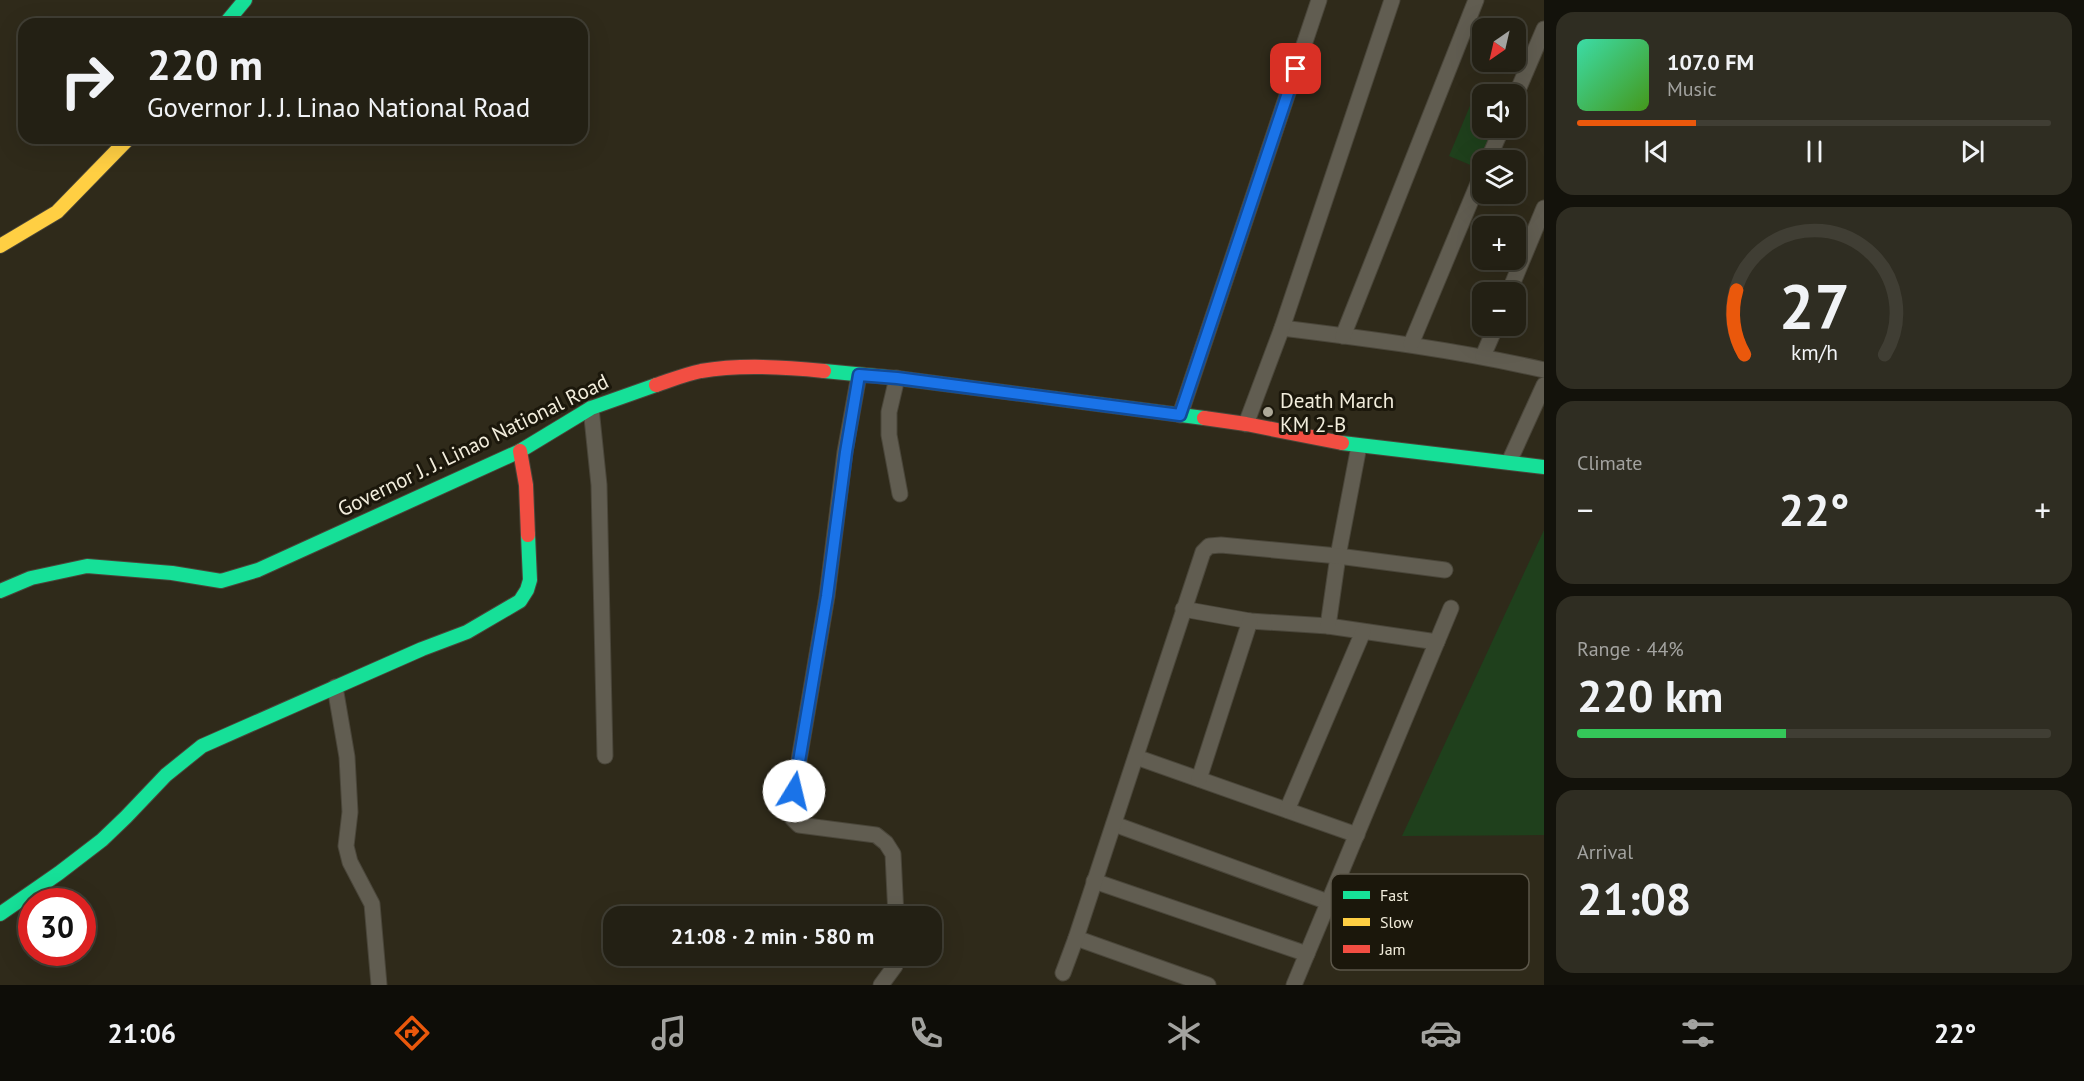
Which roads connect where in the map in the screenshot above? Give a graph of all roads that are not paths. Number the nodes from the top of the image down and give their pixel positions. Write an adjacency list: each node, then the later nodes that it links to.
1 (245, 0): 5 (main road)
2 (1319, 0): 23 (street)
3 (1392, 0): 13 (street)
4 (1476, 0): 14 (street)
5 (230, 18)
6 (1544, 29): 7 (street)
7 (1521, 84)
8 (123, 144): 11 (main road)
9 (1472, 198): 16 (street)
10 (1544, 208): 12 (street)
11 (0, 246)
12 (1513, 282)
13 (1282, 328): 14 (street); 24 (street)
14 (1343, 336): 16 (street)
15 (1492, 336): 17 (street)
16 (1411, 344): 17 (street)
17 (1483, 356): 18 (street)
18 (1544, 370)
19 (859, 375): 20 (main road, Governor J. J. Linao National Road); 22 (main road, Governor J. J. Linao National Road); 50 (street)
20 (897, 378): 23 (main road, Governor J. J. Linao National Road); 29 (street)
21 (1544, 385): 27 (street)
22 (591, 408): 26 (main road, Governor J. J. Linao National Road); 40 (street)
23 (1180, 415): 24 (main road, Governor J. J. Linao National Road)
24 (1246, 424): 25 (main road, Governor J. J. Linao National Road)
25 (1359, 446): 27 (main road, Governor J. J. Linao National Road); 30 (street)
26 (520, 451): 32 (main road, Governor J. J. Linao National Road); 39 (main road)
27 (1509, 462): 28 (main road, Governor J. J. Linao National Road)
28 (1544, 467)
29 (900, 494)
30 (1338, 556): 31 (street); 34 (street); 36 (street)
31 (1444, 570)
32 (0, 591)
33 (1451, 608): 38 (street)
34 (1183, 609): 35 (street); 41 (street)
35 (1250, 621): 36 (street); 42 (street)
36 (1328, 626): 37 (street)
37 (1363, 632): 38 (street); 43 (street)
38 (1437, 642): 45 (street)
39 (335, 687): 51 (main road); 56 (street)
40 (605, 756)
41 (1136, 757): 42 (street); 44 (street)
42 (1199, 779): 43 (street)
43 (1287, 810): 45 (street)
44 (1114, 824): 47 (street); 49 (street)
45 (1357, 835): 46 (street)
46 (1340, 874)
47 (1094, 881): 52 (street); 53 (street)
48 (1331, 895): 49 (street)
49 (1328, 902): 53 (street)
50 (896, 906)
51 (0, 914)
52 (1077, 938): 55 (street); 58 (street)
53 (1307, 954): 59 (street)
54 (895, 966): 57 (street)
55 (1063, 973)
56 (380, 985)
57 (881, 985)
58 (1208, 985)
59 (1294, 985)

